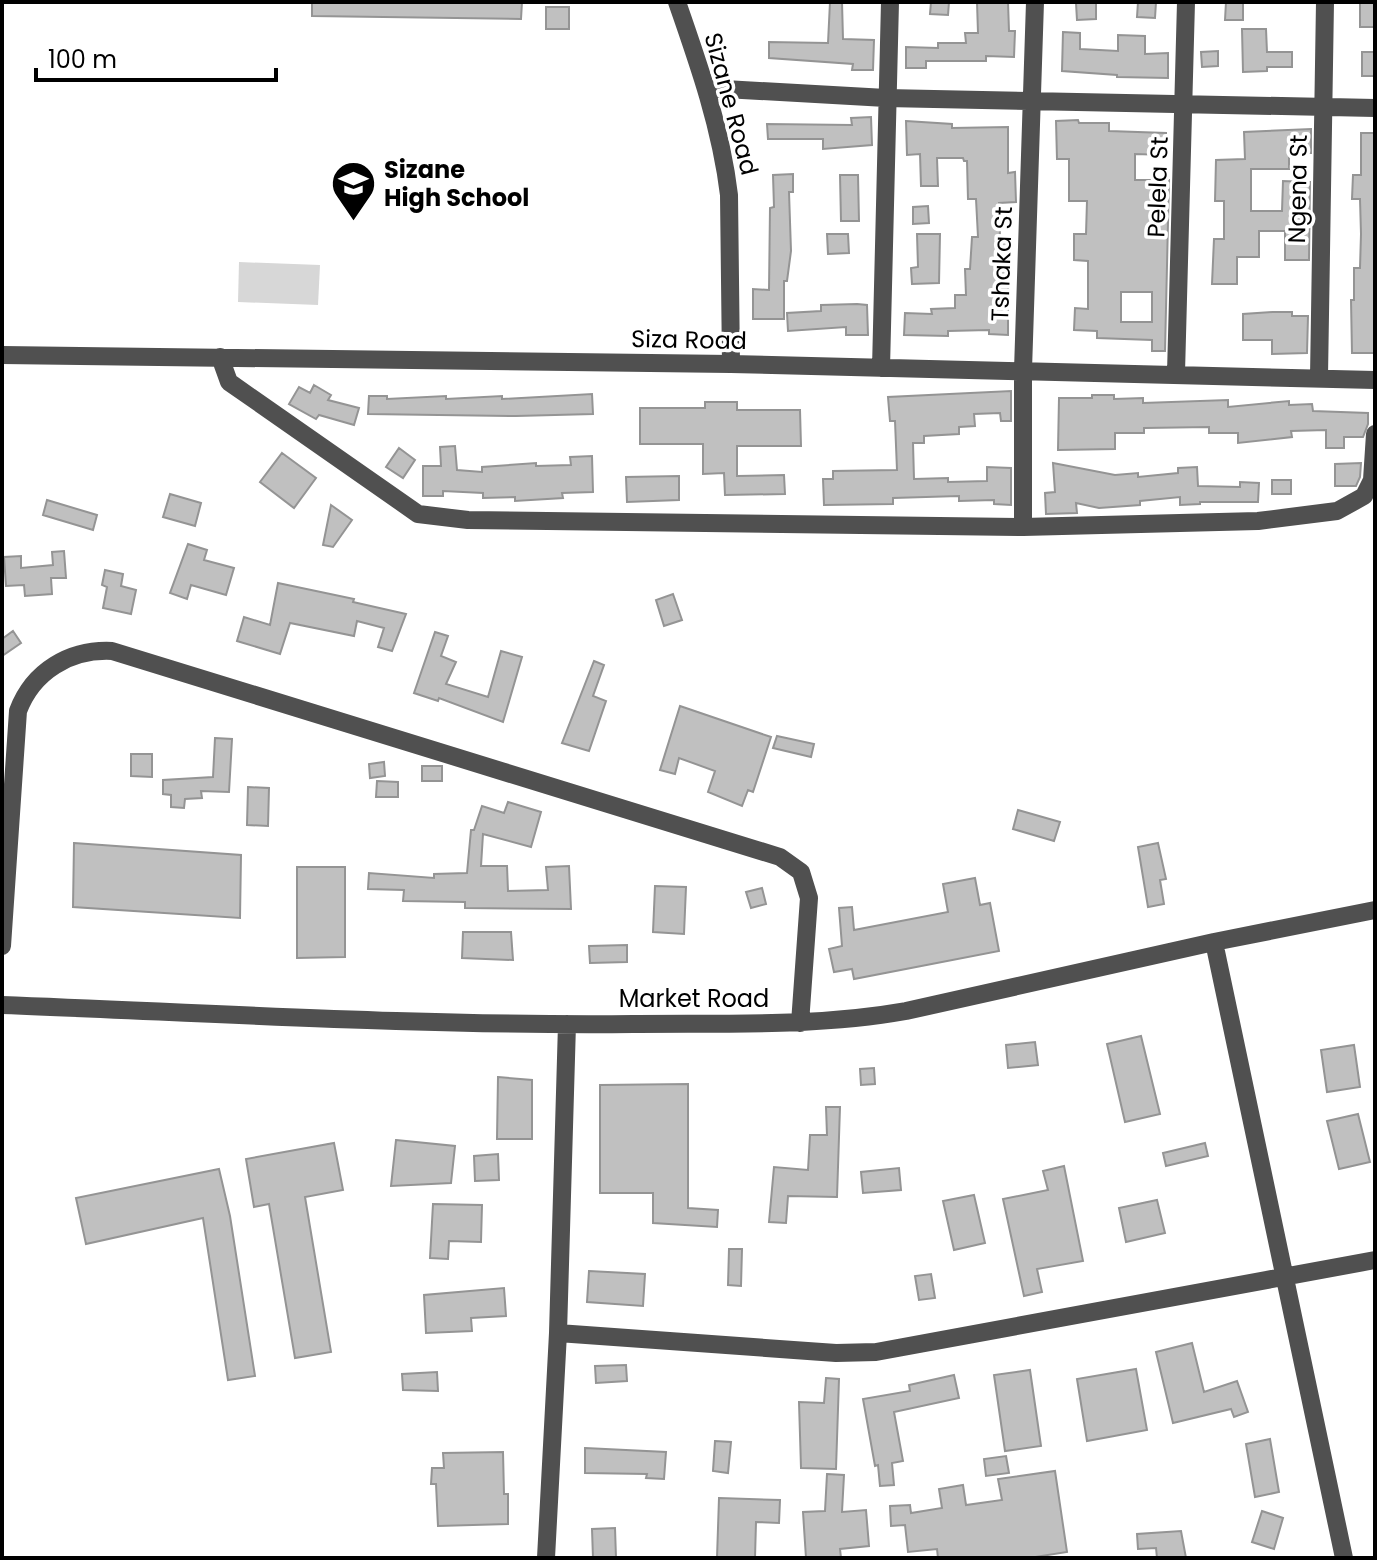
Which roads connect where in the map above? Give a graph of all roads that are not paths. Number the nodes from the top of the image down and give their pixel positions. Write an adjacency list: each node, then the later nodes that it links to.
1 (677, 2): 6 (street, Sizane Road)
2 (890, 2): 7 (street)
3 (1035, 2): 8 (street, Tshaka St)
4 (1186, 2): 9 (street, Pelela St)
5 (1325, 2): 10 (street, Ngena St)
6 (707, 88): 7 (street); 14 (street, Sizane Road)
7 (886, 98): 8 (street); 15 (street)
8 (1030, 102): 9 (street); 16 (street, Tshaka St)
9 (1184, 103): 10 (street); 17 (street, Pelela St)
10 (1324, 107): 11 (street); 18 (street, Ngena St)
11 (1375, 108)
12 (2, 355): 13 (street, Siza Road)
13 (220, 357): 14 (street, Siza Road); 21 (street)
14 (731, 364): 15 (street, Siza Road)
15 (881, 368): 16 (street, Siza Road)
16 (1023, 370): 17 (street, Siza Road); 21 (street, Tshaka St)
17 (1176, 373): 18 (street, Siza Road)
18 (1319, 377): 19 (street, Siza Road)
19 (1375, 380)
20 (1375, 434): 21 (street)
21 (1023, 527)
22 (1375, 910): 23 (street, Market Road)
23 (1214, 942): 26 (street, Market Road); 29 (street)
24 (2, 946): 26 (street)
25 (2, 1005): 27 (street, Market Road)
26 (800, 1023): 27 (street, Market Road)
27 (567, 1024): 30 (street)
28 (1375, 1260): 29 (street)
29 (1283, 1278): 30 (street); 32 (street)
30 (558, 1333): 31 (street)
31 (546, 1558)
32 (1344, 1558)

